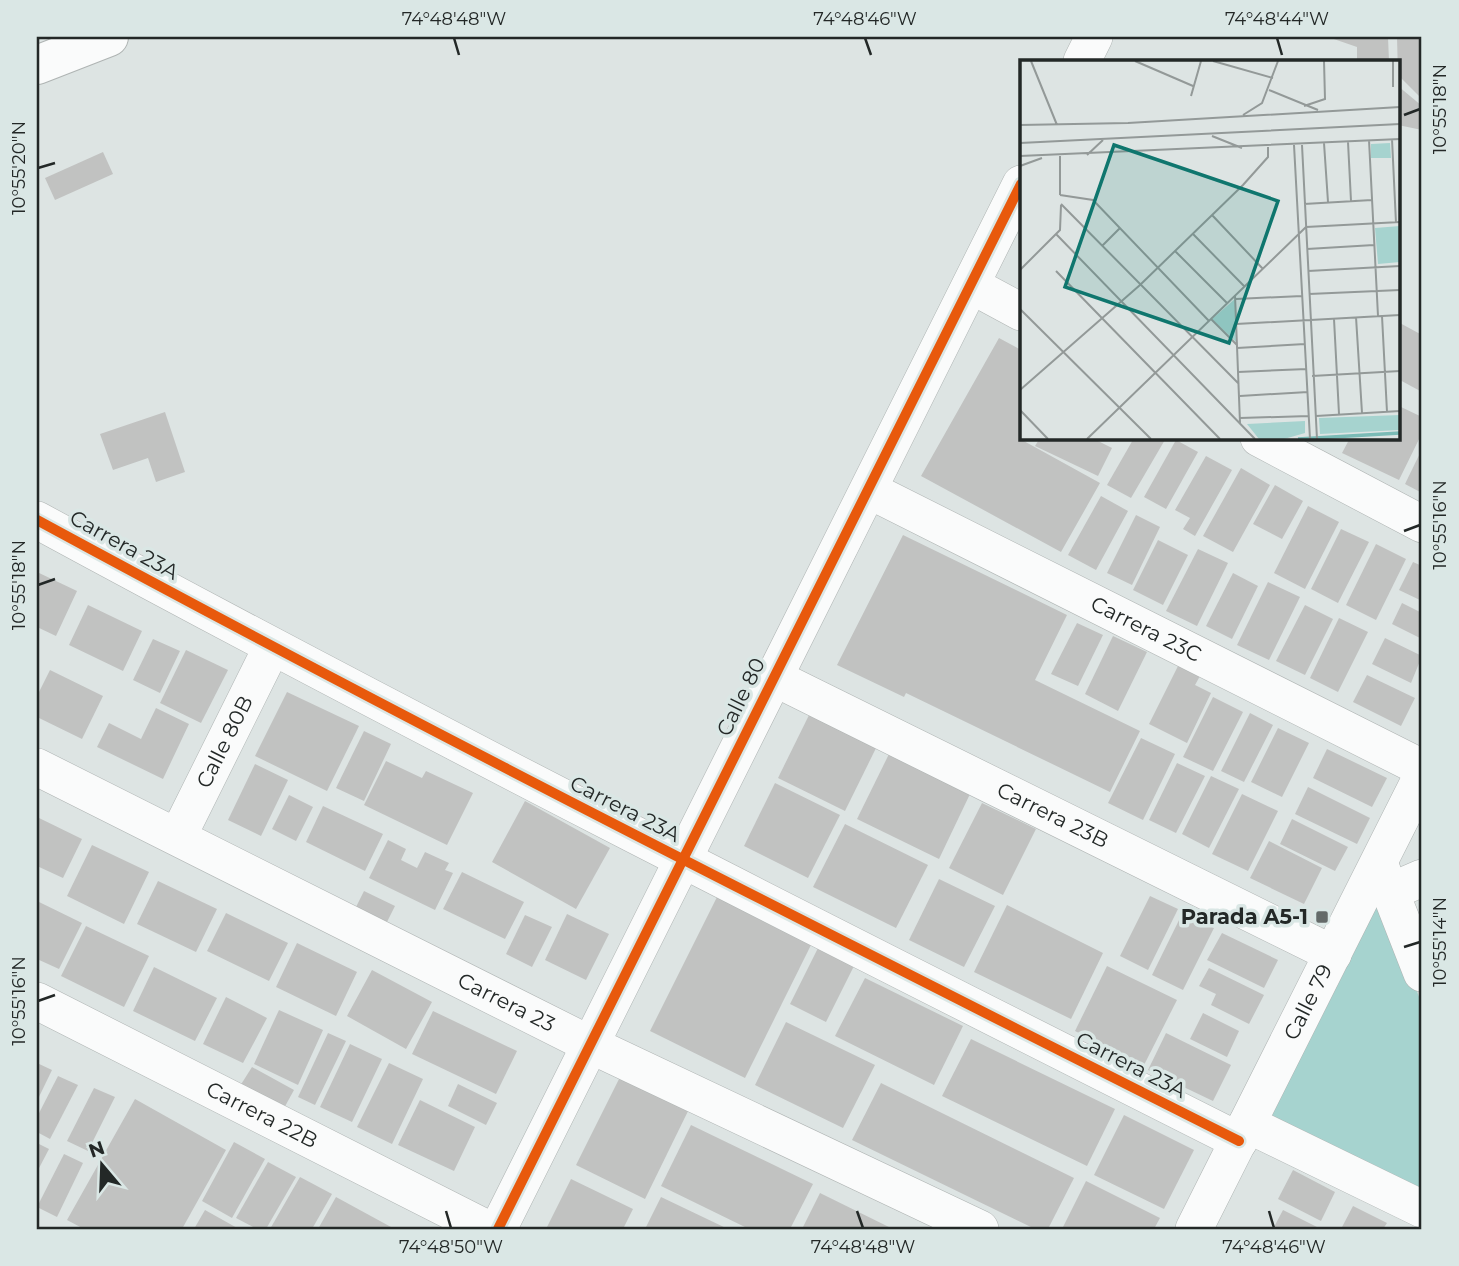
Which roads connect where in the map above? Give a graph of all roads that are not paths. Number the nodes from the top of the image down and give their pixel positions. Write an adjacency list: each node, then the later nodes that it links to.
1 (109, 37): 4 (street)
2 (1094, 37): 3 (street)
3 (1082, 60)
4 (37, 65)
5 (1020, 186): 6 (street, Calle 80)
6 (971, 285): 7 (street); 9 (street, Calle 80)
7 (1020, 311)
8 (1261, 439): 11 (street)
9 (869, 491): 13 (street, Calle 80); 15 (street, Carrera 23C)
10 (37, 520): 12 (street, Carrera 23A)
11 (1422, 524)
12 (272, 647): 17 (street, Calle 80B); 18 (street, Carrera 23A)
13 (773, 677): 18 (street, Calle 80); 20 (street, Carrera 23B)
14 (37, 767): 17 (street, Carrera 23)
15 (1422, 768)
16 (1422, 776): 19 (street, Calle 79)
17 (178, 836): 23 (street, Carrera 23)
18 (682, 860): 23 (street, Calle 80); 24 (street, Carrera 23A)
19 (1398, 877): 20 (street, Calle 79); 21 (street)
20 (1333, 954): 24 (street, Calle 79)
21 (1422, 973)
22 (37, 1001): 26 (street, Carrera 22B)
23 (591, 1045): 27 (street, Calle 80); 28 (street, Carrera 23)
24 (1243, 1133): 25 (street, Carrera 23A); 29 (street, Calle 79)
25 (1422, 1209)
26 (487, 1229)
27 (498, 1229)
28 (981, 1229)
29 (1194, 1229)

